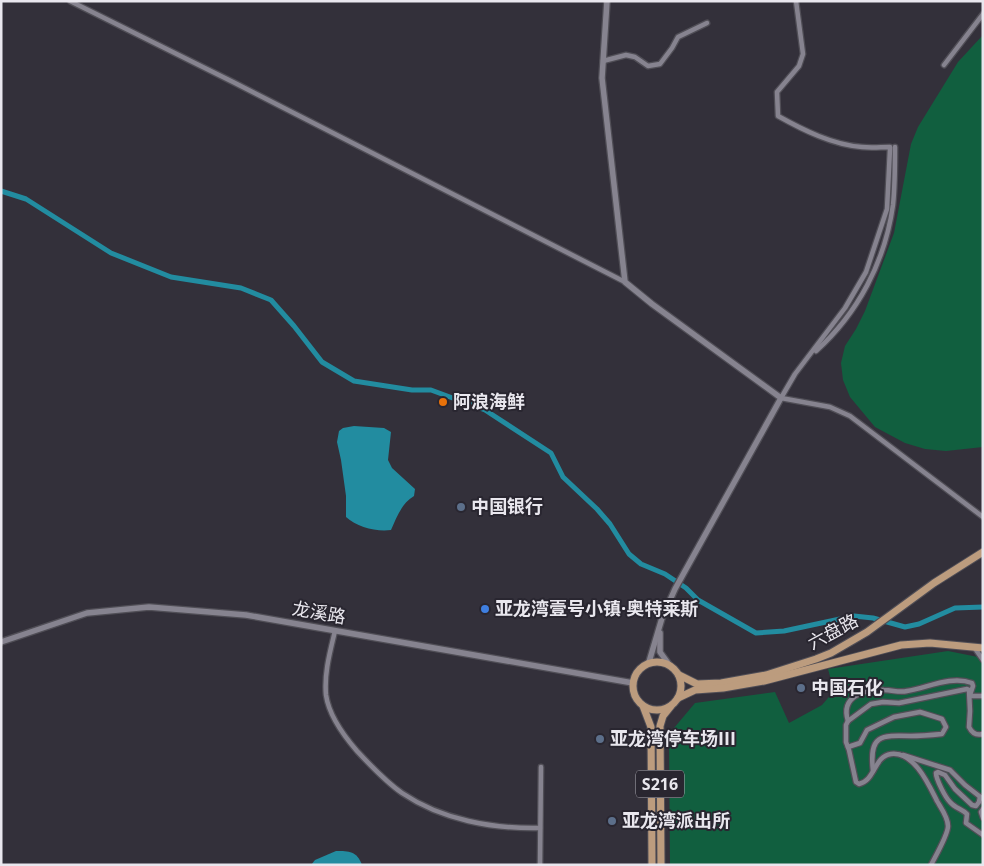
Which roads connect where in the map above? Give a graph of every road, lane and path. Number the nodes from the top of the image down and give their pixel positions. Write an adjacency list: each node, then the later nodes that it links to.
1 (70, 1): 9 (street)
2 (607, 1): 6 (street)
3 (796, 1): 8 (street)
4 (983, 14): 7 (street)
5 (707, 23): 6 (street)
6 (603, 61): 9 (street)
7 (944, 65)
8 (893, 147): 10 (street); 10 (street)
9 (625, 282): 11 (street)
10 (806, 360): 11 (street)
11 (781, 398): 12 (street); 14 (street)
12 (983, 517)
13 (983, 552): 22 (main road, 六盘路)
14 (662, 618): 20 (street); 21 (street)
15 (334, 631): 16 (street, 龙溪路); 23 (street, 龙溪路); 38 (street)
16 (1, 642)
17 (974, 647): 18 (main road, 六盘路 / S216); 19 (street); 26 (main road, 六盘路 / S216)
18 (983, 648)
19 (983, 660)
20 (649, 662): 21 (main road); 23 (main road)
21 (668, 664): 22 (main road)
22 (679, 675): 26 (main road)
23 (633, 683): 27 (main road, S216)
24 (970, 695): 25 (street); 29 (street); 29 (street); 30 (street)
25 (983, 696)
26 (678, 698): 28 (main road, S216)
27 (643, 706): 28 (main road); 41 (main road, S216)
28 (671, 706): 42 (main road, S216)
29 (848, 721): 31 (street)
30 (983, 734)
31 (848, 747): 34 (street); 34 (street)
32 (896, 754): 34 (street); 35 (street); 43 (street)
33 (541, 767): 38 (street)
34 (873, 771)
35 (981, 798): 39 (street)
36 (983, 808): 37 (street)
37 (983, 818)
38 (540, 828): 40 (street)
39 (983, 835)
40 (540, 865)
41 (652, 865)
42 (661, 865)
43 (932, 865)

